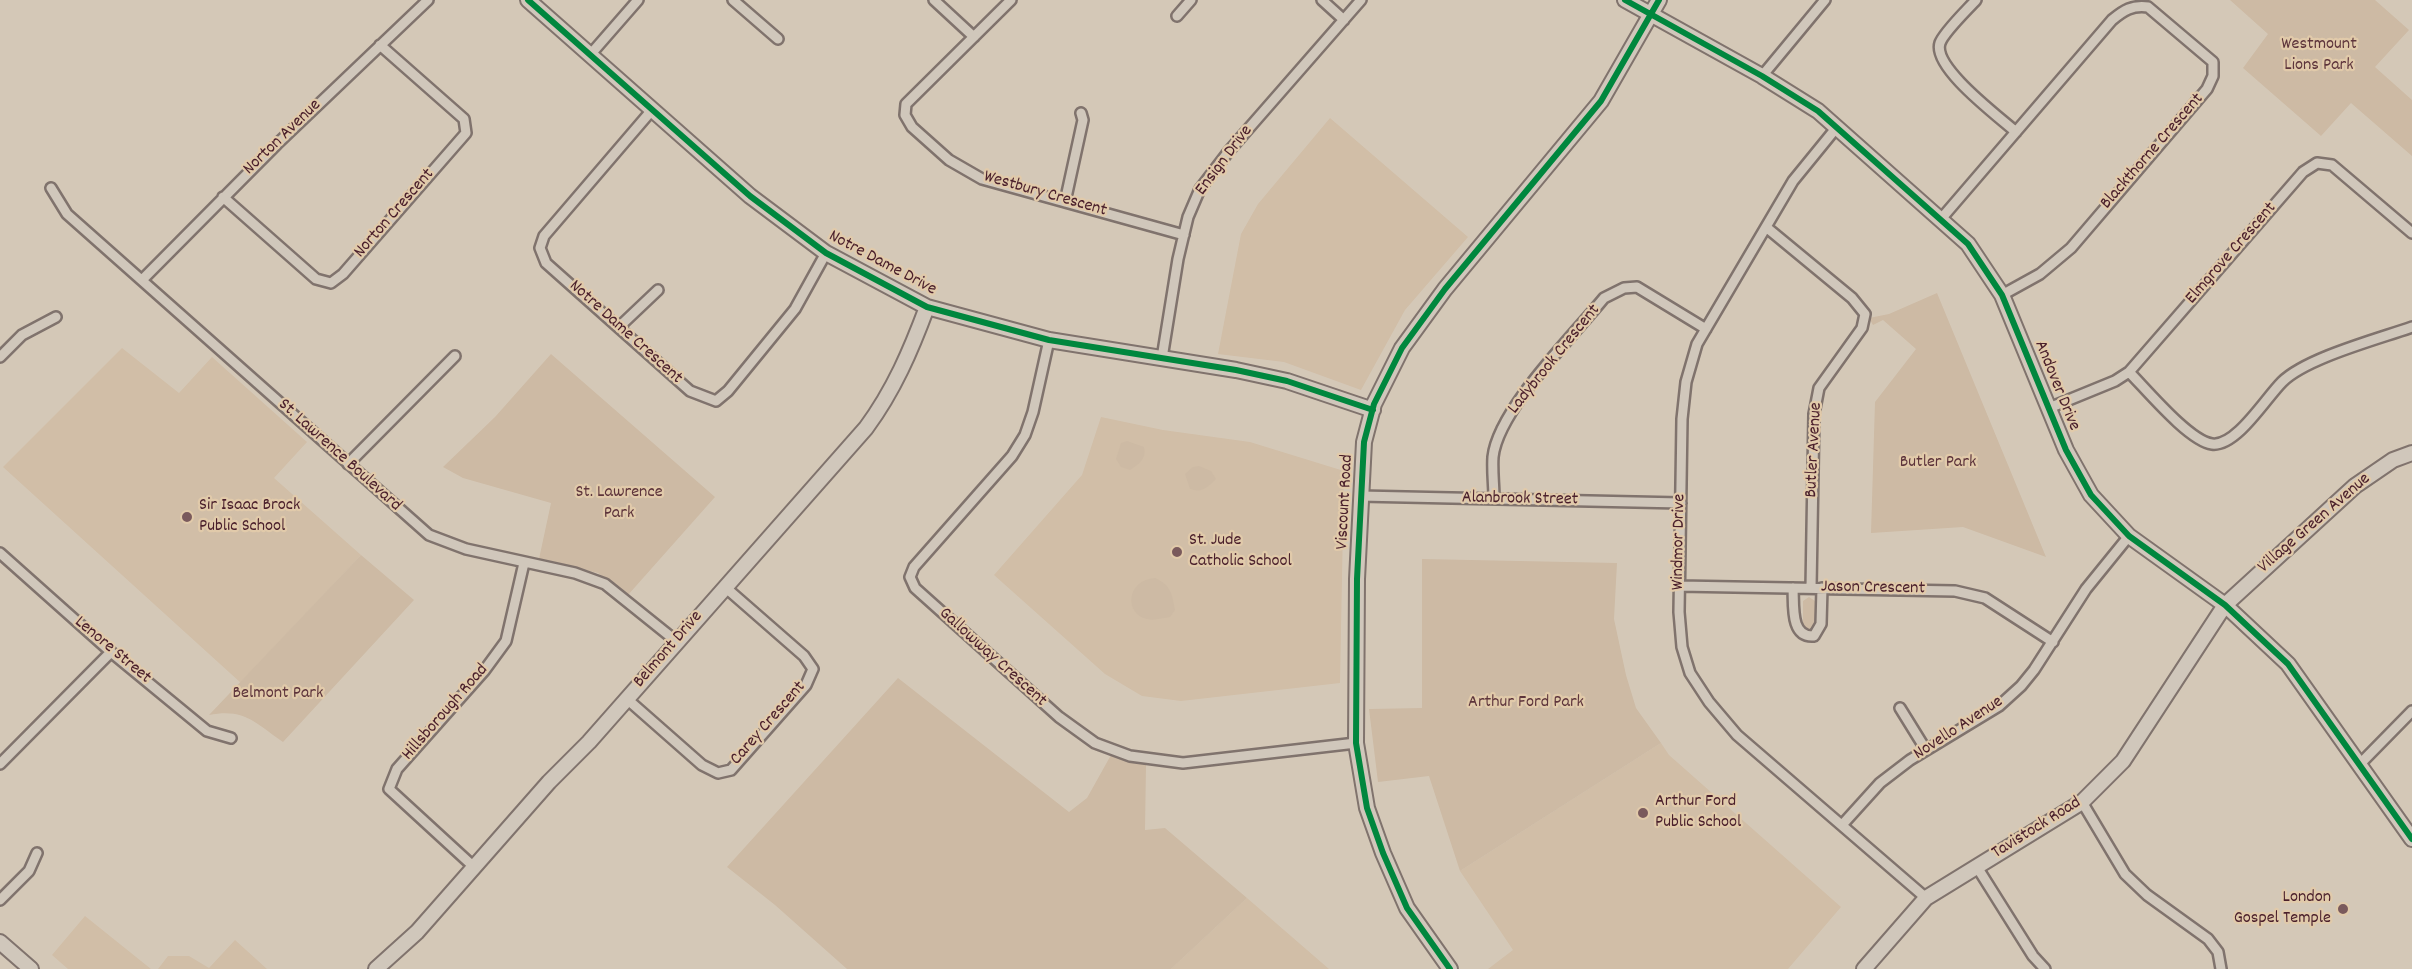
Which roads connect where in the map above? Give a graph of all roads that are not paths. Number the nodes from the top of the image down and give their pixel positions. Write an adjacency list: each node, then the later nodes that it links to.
1 (428, 0): 19 (street, Norton Avenue)
2 (528, 0): 20 (street, Notre Dame Drive)
3 (638, 0): 20 (street)
4 (733, 0): 18 (street)
5 (934, 0): 17 (street)
6 (1011, 0): 17 (street, Westbury Crescent)
7 (1191, 0): 15 (street)
8 (1322, 0): 16 (street)
9 (1361, 0): 16 (street, Ensign Drive)
10 (1625, 0): 14 (street, Andover Drive)
11 (1659, 0): 14 (street, Viscount Road)
12 (1825, 0): 21 (street)
13 (1976, 0): 25 (street)
14 (1650, 15): 21 (street, Andover Drive); 48 (street, Viscount Road)
15 (1177, 16)
16 (1344, 20): 32 (street, Ensign Drive)
17 (974, 36): 28 (street, Westbury Crescent)
18 (778, 39)
19 (380, 45): 27 (street, Norton Avenue); 27 (street, Norton Crescent)
20 (590, 55): 22 (street, Notre Dame Drive)
21 (1762, 76): 24 (street, Andover Drive)
22 (652, 110): 33 (street, Notre Dame Drive); 39 (street, Notre Dame Crescent)
23 (1081, 113): 28 (street)
24 (1837, 127): 29 (street, Andover Drive); 30 (street, Windmor Drive)
25 (2016, 132): 29 (street, Blackthorne Crescent); 36 (street, Blackthorne Crescent)
26 (51, 188): 34 (street, St. Lawrence Boulevard)
27 (223, 197): 34 (street, Norton Avenue)
28 (1065, 202): 32 (street, Westbury Crescent)
29 (1941, 219): 36 (street, Andover Drive)
30 (1766, 227): 41 (street, Windmor Drive); 60 (street, Butler Avenue)
31 (2412, 233): 46 (street, Elmgrove Crescent)
32 (1184, 234): 45 (street, Ensign Drive)
33 (826, 253): 37 (street, Notre Dame Drive); 39 (street, Notre Dame Crescent)
34 (142, 280): 50 (street, St. Lawrence Boulevard)
35 (658, 290): 39 (street)
36 (2002, 294): 47 (street, Andover Drive)
37 (927, 307): 42 (street, Notre Dame Drive); 58 (street, Belmont Drive)
38 (56, 317): 44 (street)
39 (619, 327)
40 (2412, 327): 46 (street)
41 (1706, 329): 52 (street, Ladybrook Crescent); 53 (street, Windmor Drive)
42 (1049, 340): 45 (street, Notre Dame Drive); 70 (street, Gallowway Crescent)
43 (455, 356): 50 (street)
44 (0, 357)
45 (1162, 358): 48 (street, Notre Dame Drive)
46 (2129, 372): 47 (street, Elmgrove Crescent)
47 (2049, 408): 54 (street, Andover Drive)
48 (1373, 410): 51 (street, Viscount Road)
49 (2412, 453): 62 (street, Village Green Avenue)
50 (348, 464): 56 (street, St. Lawrence Boulevard)
51 (1360, 496): 52 (street, Alanbrook Street); 70 (street, Viscount Road)
52 (1494, 499): 53 (street, Alanbrook Street)
53 (1681, 503): 57 (street, Windmor Drive)
54 (2129, 536): 62 (street, Andover Drive); 64 (street, Novello Avenue)
55 (0, 554): 65 (street, Lenore Street)
56 (524, 562): 63 (street, St. Lawrence Boulevard); 78 (street, Hillsborough Road)
57 (1679, 586): 59 (street, Jason Crescent); 75 (street, Windmor Drive)
58 (725, 587): 63 (street, Belmont Drive); 66 (street, Carey Crescent)
59 (1793, 588): 60 (street, Jason Crescent); 61 (street)
60 (1811, 588): 61 (street, Jason Crescent)
61 (1822, 588): 64 (street, Jason Crescent)
62 (2225, 604): 73 (street, Andover Drive); 74 (street, Tavistock Road)
63 (676, 641): 66 (street, Belmont Drive)
64 (2053, 642): 71 (street, Novello Avenue)
65 (111, 652): 69 (street, Lenore Street); 72 (street)
66 (627, 699): 78 (street, Belmont Drive)
67 (1900, 708): 71 (street)
68 (2412, 711): 73 (street)
69 (231, 738)
70 (1356, 743): 85 (street, Viscount Road)
71 (1926, 750): 75 (street, Novello Avenue)
72 (0, 764)
73 (2360, 765): 76 (street, Andover Drive)
74 (2082, 802): 79 (street, Tavistock Road); 88 (street)
75 (1842, 825): 80 (street, Windmor Drive)
76 (2412, 839)
77 (37, 853): 81 (street)
78 (474, 867): 84 (street, Belmont Drive)
79 (1977, 867): 80 (street, Tavistock Road); 87 (street)
80 (1926, 898): 86 (street, Tavistock Road)
81 (0, 900)
82 (0, 942): 83 (street)
83 (31, 969)
84 (376, 969)
85 (1450, 969)
86 (1863, 969)
87 (2045, 969)
88 (2221, 969)

